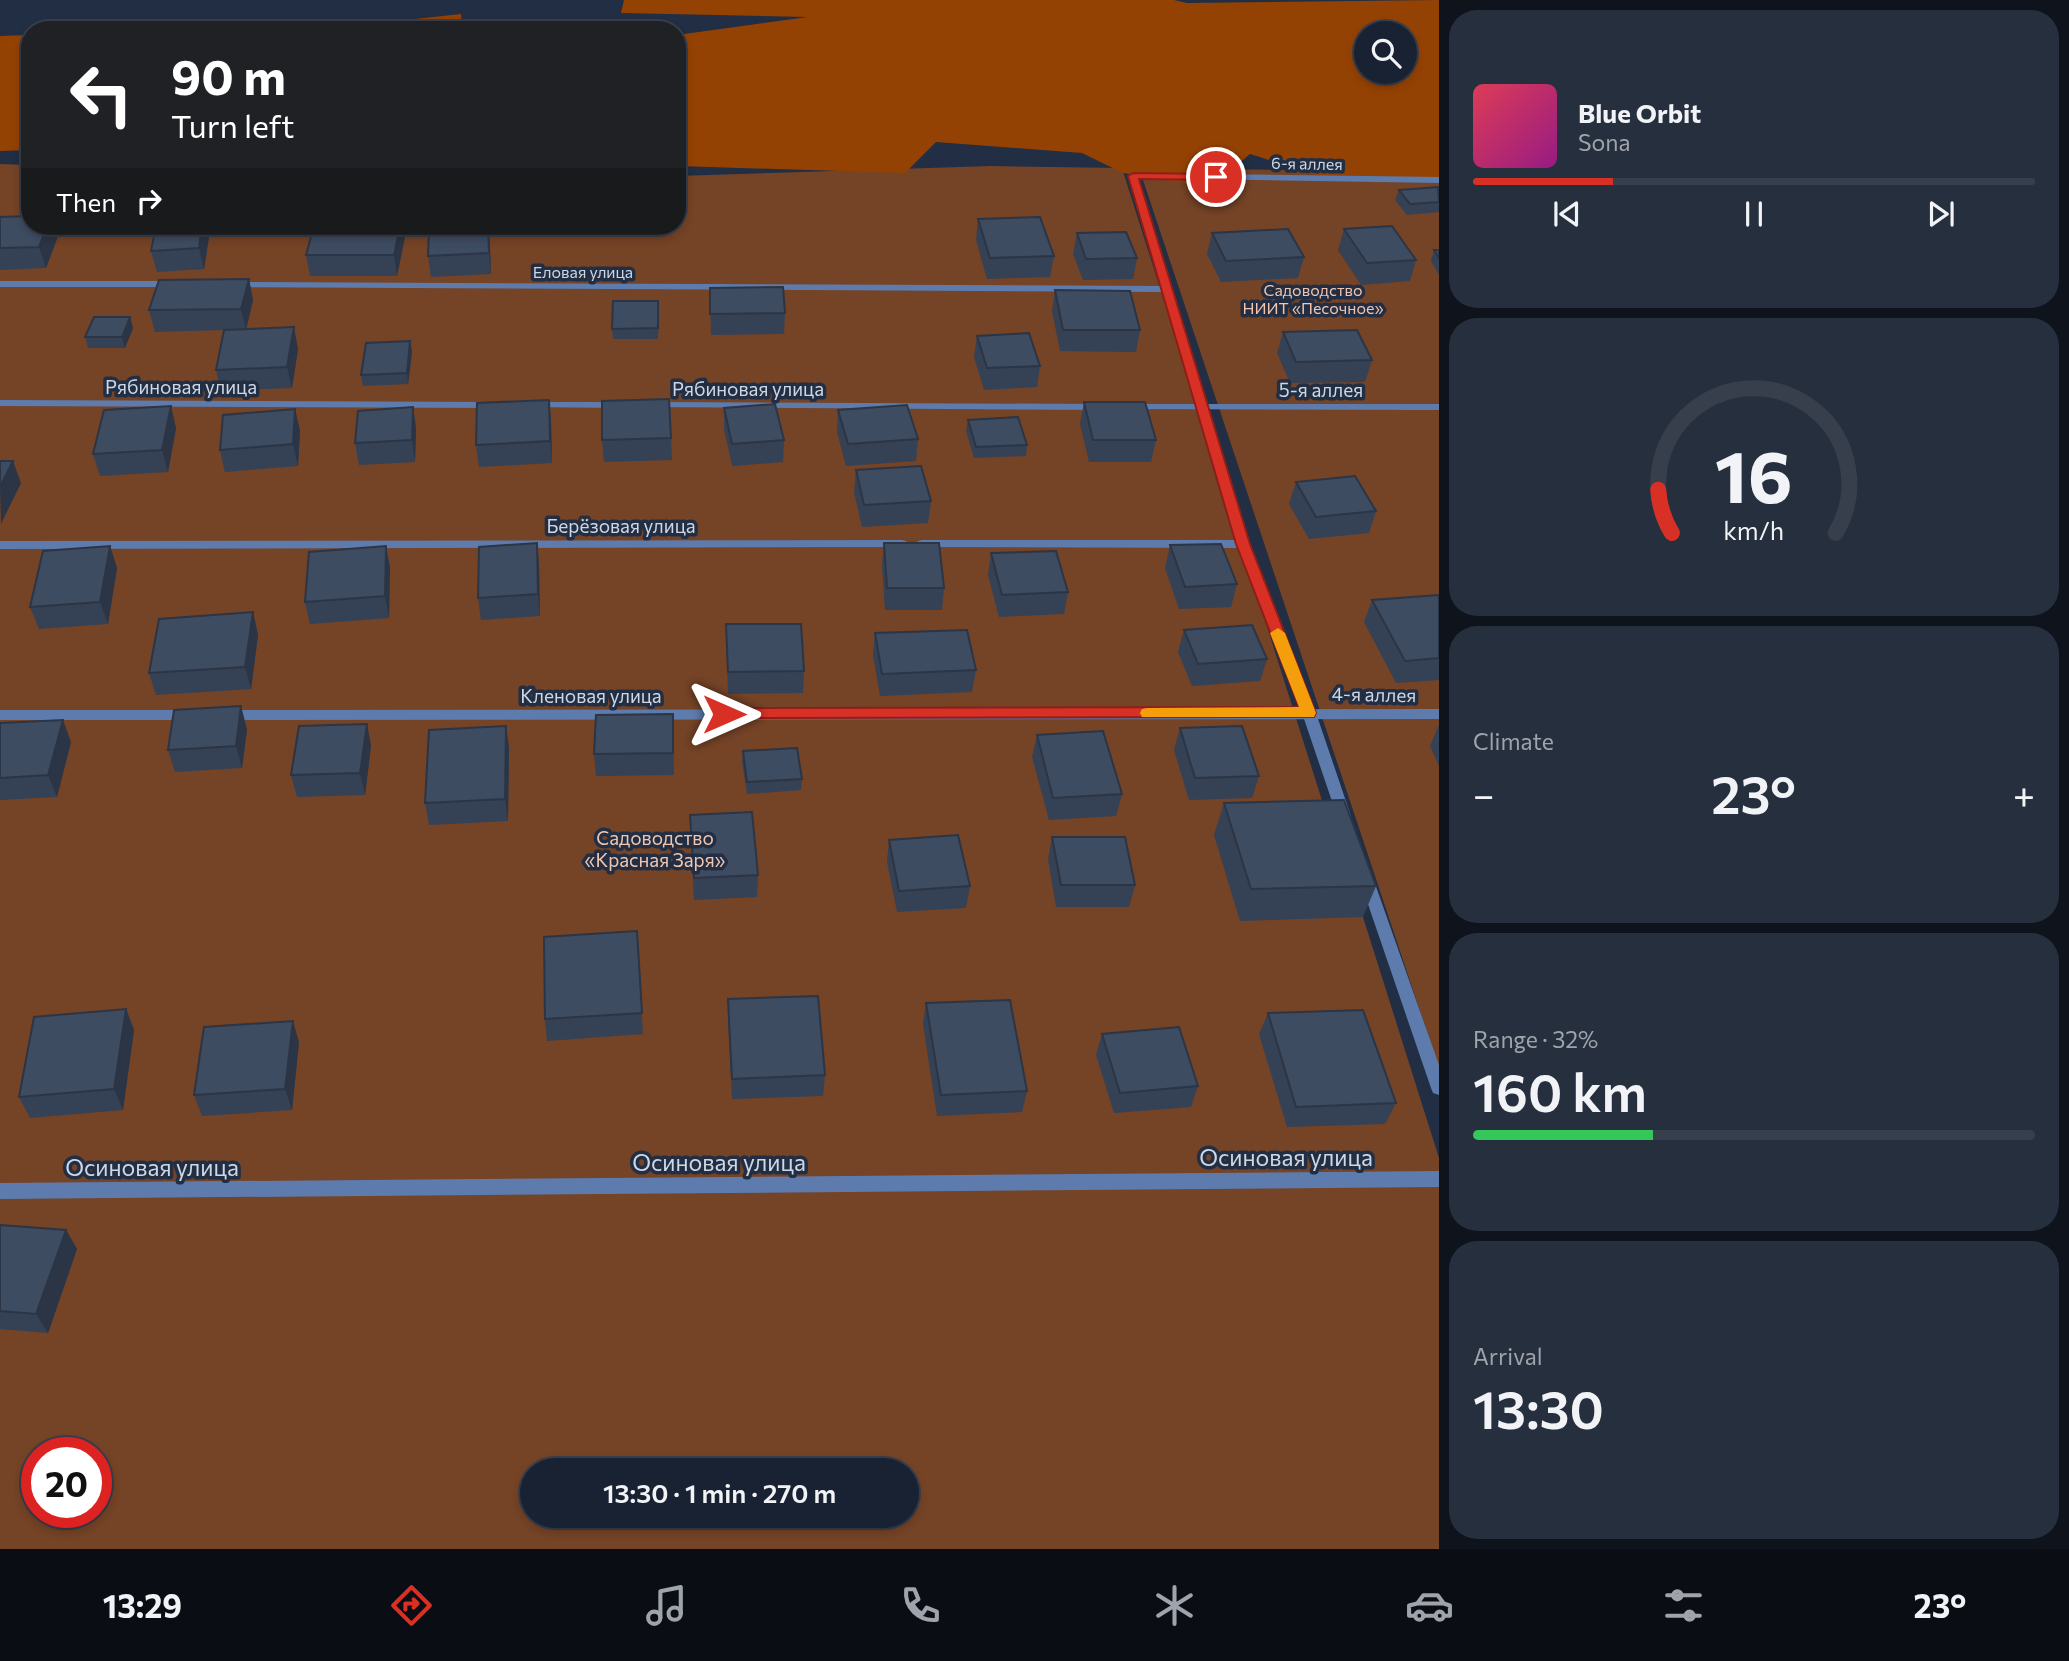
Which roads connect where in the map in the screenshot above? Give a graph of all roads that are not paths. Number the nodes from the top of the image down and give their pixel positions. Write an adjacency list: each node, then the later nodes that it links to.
1 (1439, 180): 5 (street, 6-я аллея)
2 (0, 284): 3 (street)
3 (180, 284)
4 (222, 285): 5 (street, Еловая улица)
5 (1166, 289): 11 (street)
6 (0, 403): 7 (street, Рябиновая улица)
7 (503, 405)
8 (517, 405): 9 (street)
9 (629, 405)
10 (643, 405): 11 (street, Рябиновая улица)
11 (1203, 407): 12 (street, 5-я аллея); 13 (street)
12 (1439, 407)
13 (1243, 544): 14 (street, Берёзовая улица); 15 (street)
14 (0, 545)
15 (1309, 713): 16 (street, 4-я аллея); 17 (street, Кленовая улица); 18 (street)
16 (1439, 714)
17 (0, 715)
18 (1349, 829)
19 (1363, 868): 20 (street)
20 (1439, 1088)
21 (1439, 1179): 22 (street, Осиновая улица)
22 (0, 1191)

